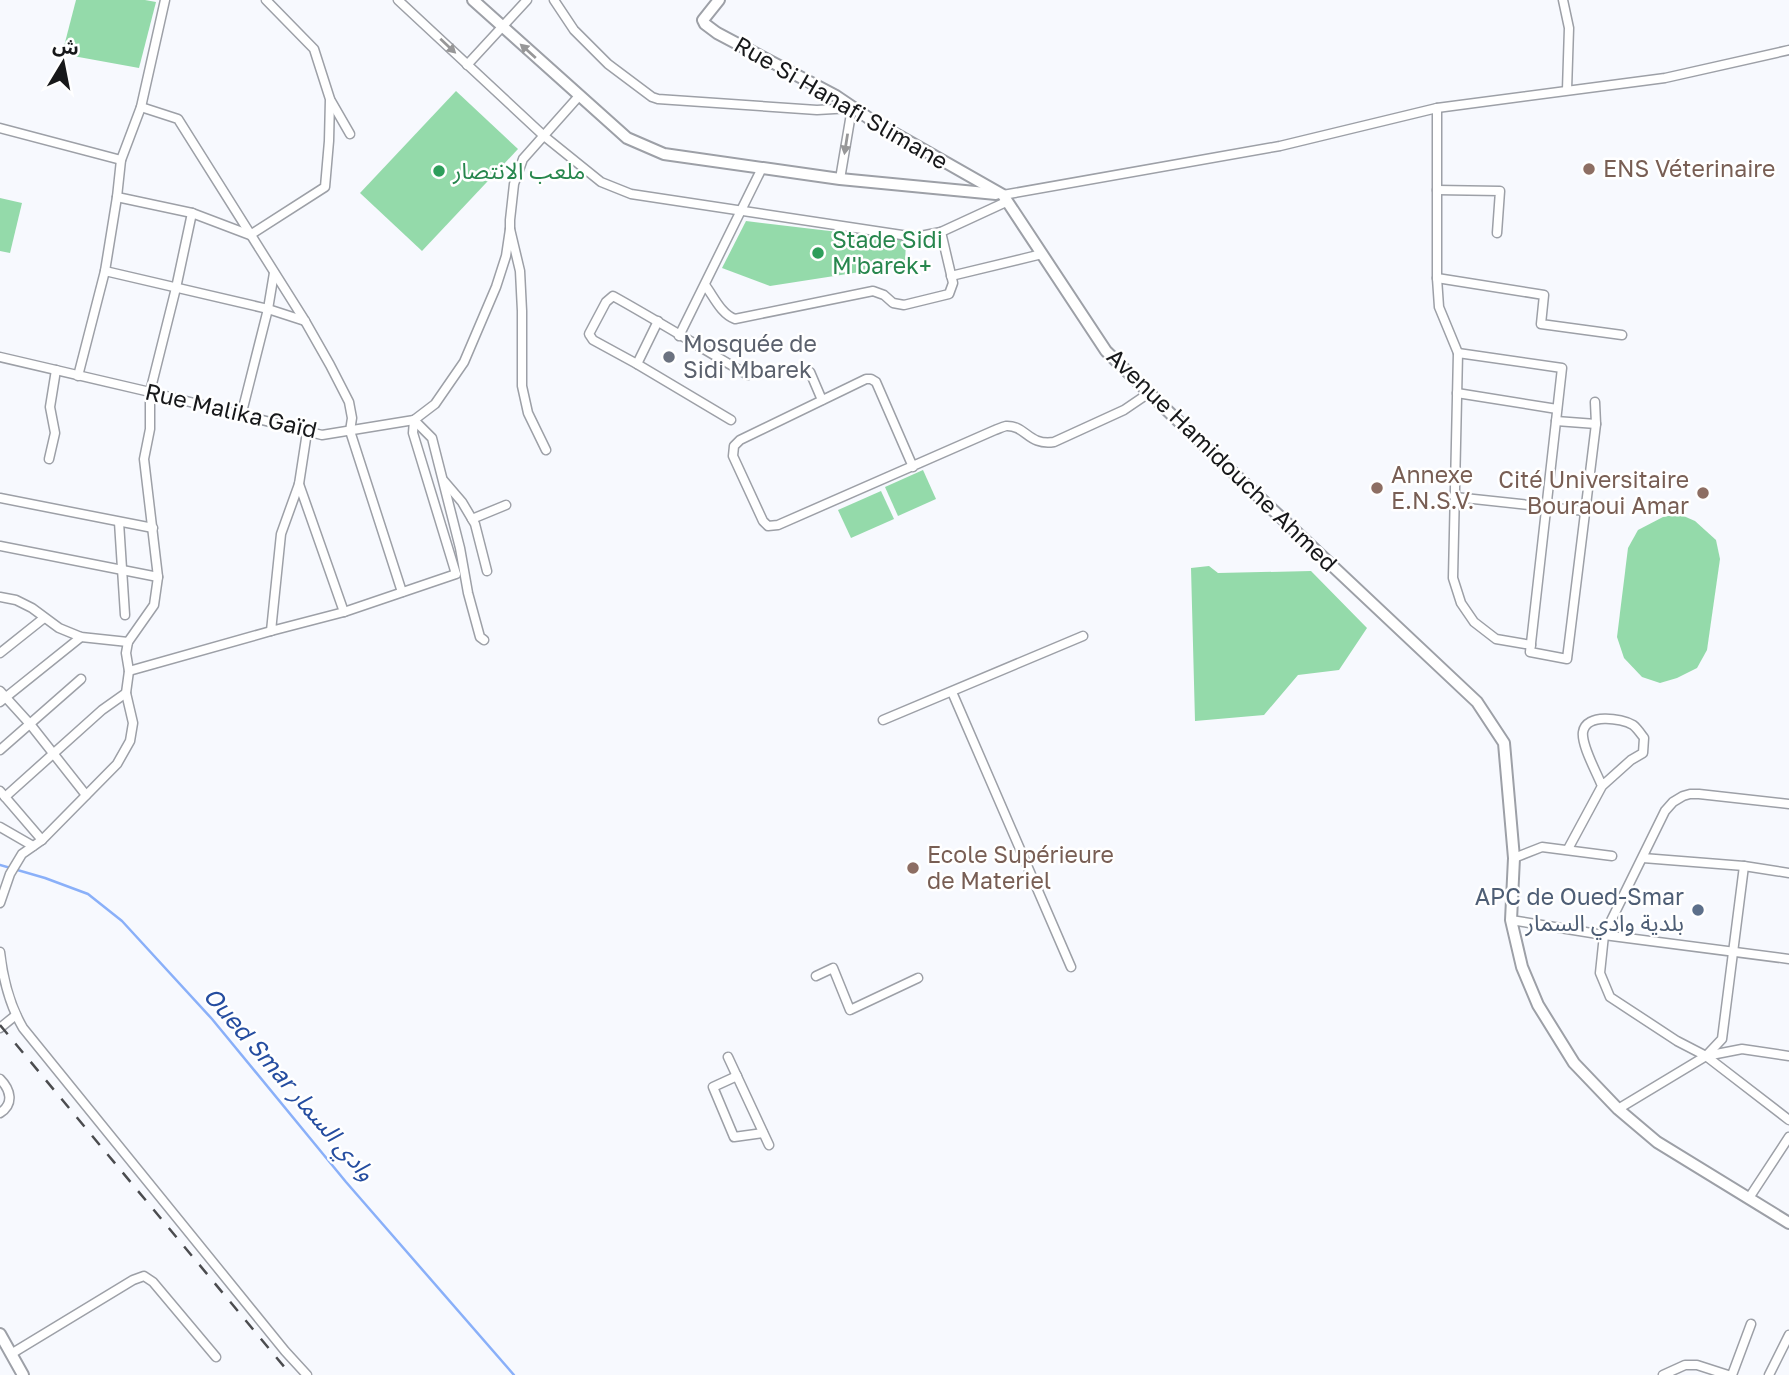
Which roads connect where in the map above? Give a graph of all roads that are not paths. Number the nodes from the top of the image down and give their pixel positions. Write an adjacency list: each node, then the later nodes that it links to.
1 (165, 0): 15 (street)
2 (266, 0): 14 (street)
3 (398, 0): 11 (street, one-way to 11)
4 (472, 0): 9 (main road)
5 (527, 0): 9 (street)
6 (554, 0): 17 (street)
7 (719, 0): 17 (main road, Rue Si Hanafi Slimane)
8 (1563, 0): 12 (street)
9 (502, 28): 11 (street); 13 (main road, one-way to 9)
10 (1789, 50): 12 (street)
11 (467, 65): 20 (street)
12 (1567, 90): 16 (street)
13 (579, 96): 20 (street); 22 (main road)
14 (330, 99): 19 (street); 32 (street)
15 (141, 107): 21 (street); 32 (street)
16 (1437, 107): 24 (street); 26 (street)
17 (852, 108): 23 (street, one-way to 23); 26 (main road, Rue Si Hanafi Slimane)
18 (0, 128): 21 (street)
19 (350, 134)
20 (544, 135): 27 (street); 29 (street)
21 (121, 160): 25 (street)
22 (762, 168): 23 (main road); 27 (street)
23 (841, 179): 26 (main road)
24 (1437, 190): 31 (street); 37 (street)
25 (117, 197): 28 (street); 34 (street)
26 (1004, 198): 30 (street); 33 (main road, Avenue Hamidouche Ahmed)
27 (741, 212): 30 (street); 38 (street)
28 (192, 213): 32 (street); 39 (street)
29 (510, 229): 59 (street); 65 (street)
30 (941, 232): 36 (street)
31 (1497, 233)
32 (250, 235): 35 (street)
33 (1042, 254): 36 (street); 53 (main road, Avenue Hamidouche Ahmed)
34 (105, 271): 39 (street); 51 (street)
35 (274, 273): 40 (street); 41 (street)
36 (951, 276): 38 (street)
37 (1437, 278): 43 (street); 45 (street)
38 (705, 285): 44 (street)
39 (176, 288): 40 (street); 52 (street)
40 (268, 309): 41 (street); 58 (street)
41 (305, 321): 63 (street)
42 (658, 321): 44 (street); 47 (street); 47 (street)
43 (1622, 335)
44 (679, 336): 50 (street)
45 (1458, 353): 54 (street); 57 (street)
46 (0, 357): 48 (street, Rue Malika Gaïd)
47 (637, 364): 60 (street)
48 (56, 370): 51 (street, Rue Malika Gaïd); 66 (street)
49 (810, 372): 55 (street)
50 (748, 375)
51 (78, 376): 52 (street, Rue Malika Gaïd)
52 (150, 392): 58 (street, Rue Malika Gaïd); 77 (street)
53 (1149, 393): 67 (street); 112 (main road, Avenue Hamidouche Ahmed)
54 (1457, 393): 57 (street); 70 (street)
55 (822, 400): 67 (street); 67 (street)
56 (1595, 402): 62 (street)
57 (1557, 410): 61 (street)
58 (241, 416): 64 (street, Rue Malika Gaïd)
59 (414, 420): 63 (street, Rue Malika Gaïd); 68 (street); 82 (street)
60 (731, 420)
61 (1556, 421): 62 (street); 73 (street)
62 (1596, 424): 74 (street)
63 (350, 430): 64 (street, Rue Malika Gaïd); 82 (street)
64 (307, 432): 69 (street)
65 (546, 450)
66 (49, 459)
67 (913, 467)
68 (442, 479): 75 (street); 90 (street)
69 (299, 484): 84 (street); 87 (street)
70 (1455, 496): 73 (street); 92 (street)
71 (0, 498): 76 (street)
72 (506, 505): 75 (street)
73 (1546, 508): 74 (street); 92 (street)
74 (1585, 511): 92 (street)
75 (472, 519): 80 (street)
76 (119, 522): 77 (street); 79 (street)
77 (153, 528): 81 (street)
78 (0, 546): 79 (street)
79 (123, 570): 81 (street); 85 (street)
80 (487, 571)
81 (158, 577): 91 (street)
82 (402, 592): 84 (street)
83 (0, 597): 86 (street)
84 (344, 612): 87 (street)
85 (125, 615)
86 (44, 618): 89 (street); 93 (street)
87 (271, 631): 94 (street)
88 (1083, 636): 96 (street)
89 (81, 637): 91 (street); 98 (street)
90 (484, 640)
91 (128, 642): 94 (street)
92 (1531, 645)
93 (0, 653)
94 (129, 671): 97 (street)
95 (80, 679): 100 (street)
96 (952, 692): 99 (street); 122 (street)
97 (126, 693): 102 (street); 105 (street)
98 (2, 697): 100 (street)
99 (883, 720)
100 (30, 724): 101 (street); 102 (street)
101 (0, 750)
102 (55, 754): 104 (street); 105 (street)
103 (1602, 786): 103 (street); 110 (street)
104 (3, 794): 108 (street)
105 (86, 795): 108 (street)
106 (1789, 804): 113 (street)
107 (0, 827): 109 (street)
108 (42, 840): 109 (street)
109 (33, 846): 116 (street)
110 (1568, 849): 111 (street); 112 (street)
111 (1612, 856)
112 (1514, 858): 117 (main road, Avenue Hamidouche Ahmed)
113 (1643, 858): 114 (street); 118 (street)
114 (1744, 866): 115 (street); 120 (street)
115 (1789, 873)
116 (0, 903)
117 (1511, 920): 118 (street); 132 (main road, Avenue Hamidouche Ahmed)
118 (1604, 935): 120 (street); 128 (street)
119 (0, 951): 125 (street)
120 (1733, 951): 121 (street); 128 (street)
121 (1789, 959)
122 (1072, 967)
123 (816, 976): 124 (street)
124 (918, 978)
125 (16, 1015): 126 (street); 146 (street)
126 (0, 1028)
127 (1789, 1055): 128 (street)
128 (1706, 1056): 132 (street); 134 (street)
129 (728, 1057): 130 (street)
130 (737, 1076): 135 (street); 135 (street)
131 (0, 1079): 133 (street)
132 (1618, 1109): 138 (main road, Avenue Hamidouche Ahmed)
133 (0, 1113)
134 (1789, 1120)
135 (763, 1133): 137 (street)
136 (1789, 1137): 138 (street)
137 (769, 1146)
138 (1749, 1198): 139 (main road, Avenue Hamidouche Ahmed)
139 (1789, 1223)
140 (1751, 1324): 148 (street)
141 (0, 1335): 143 (main road)
142 (1789, 1335): 149 (street)
143 (11, 1354): 144 (street); 145 (main road)
144 (216, 1357)
145 (23, 1375)
146 (307, 1375)
147 (1663, 1375): 148 (street)
148 (1730, 1375)
149 (1769, 1375)

